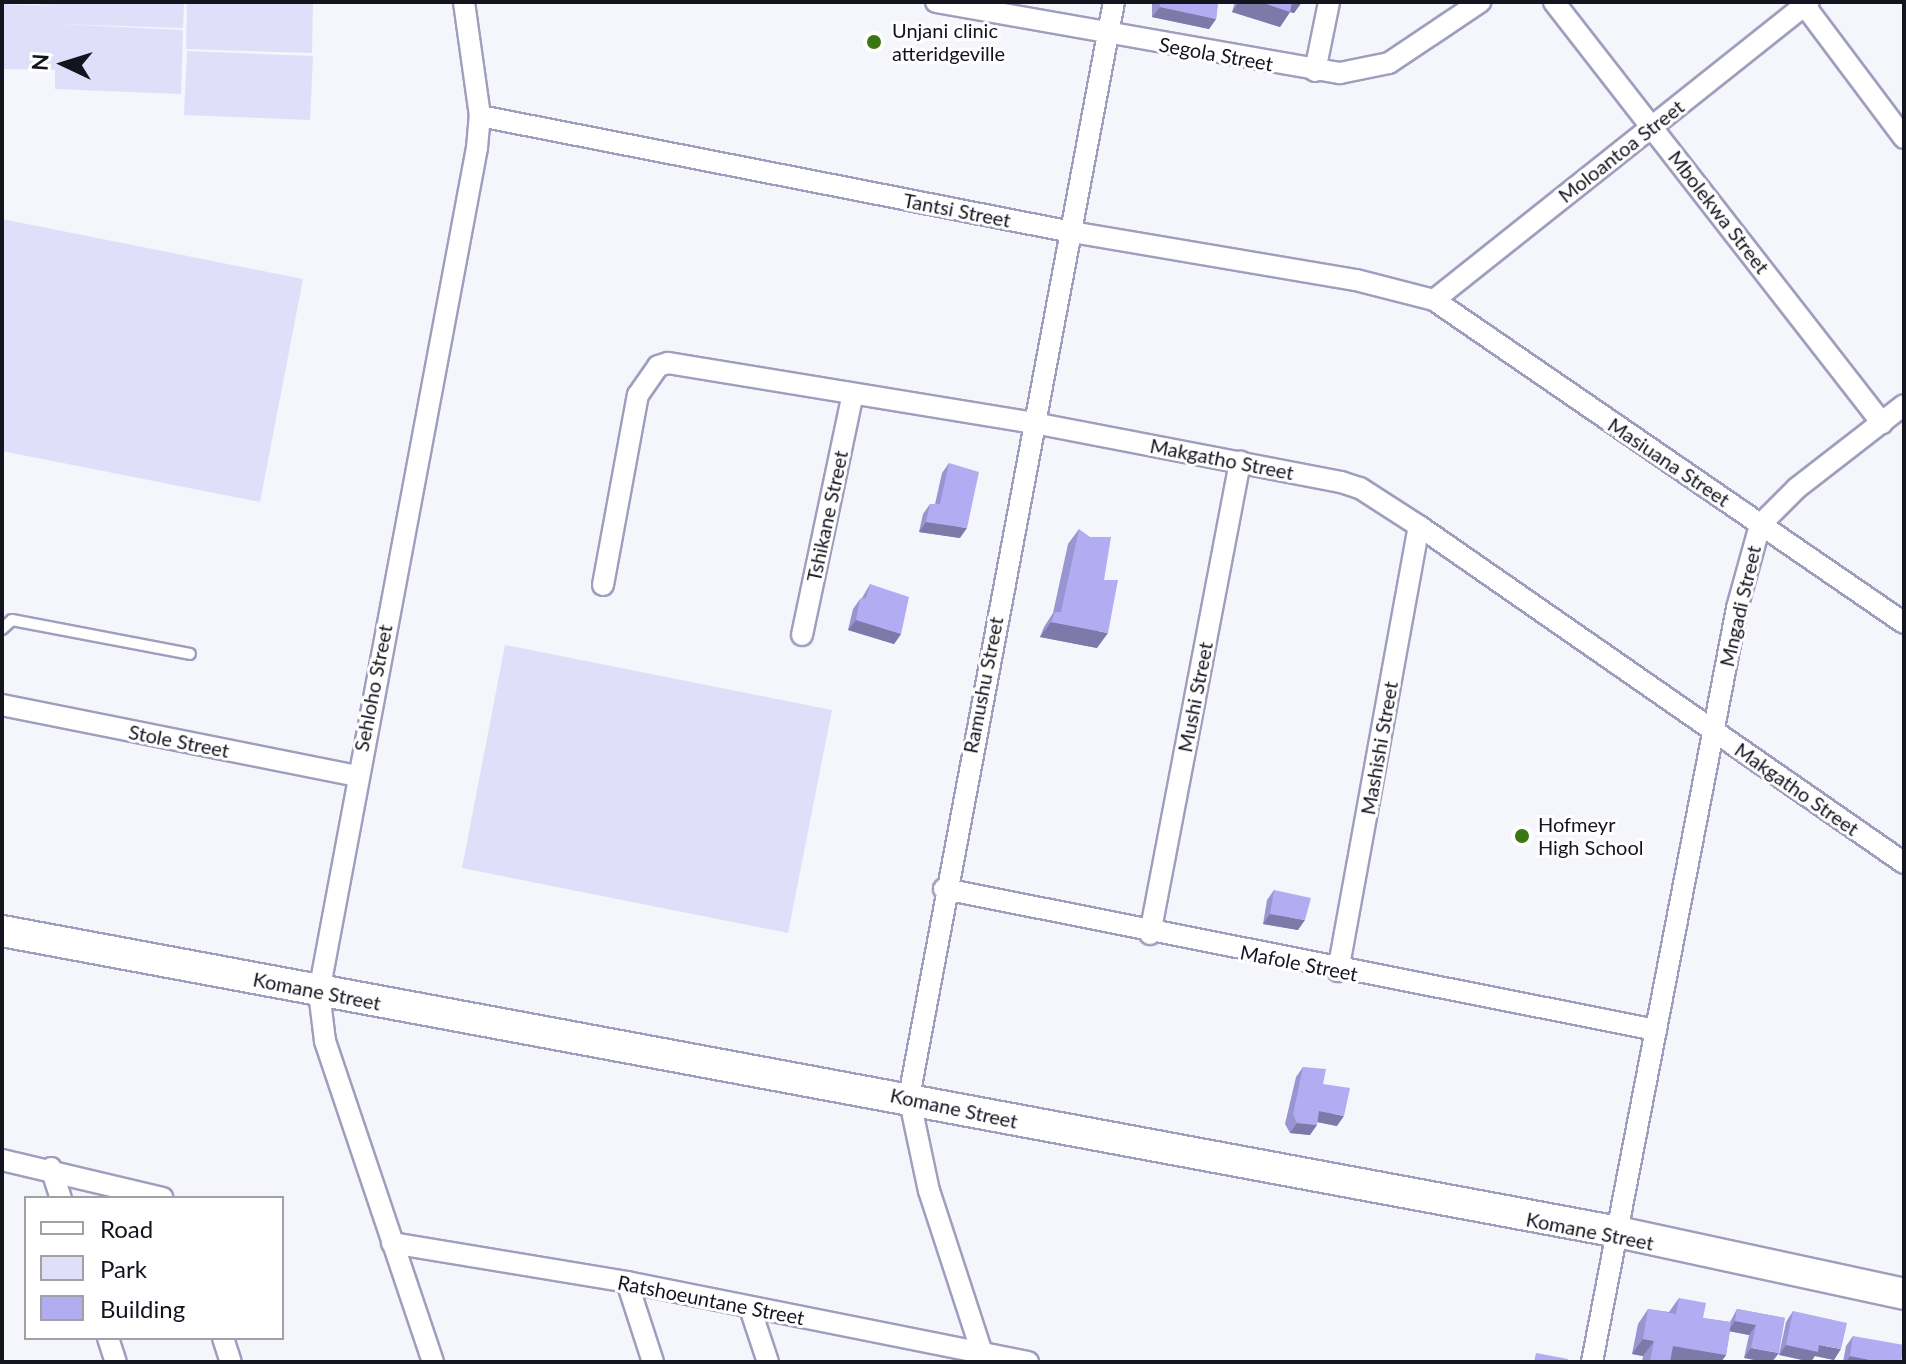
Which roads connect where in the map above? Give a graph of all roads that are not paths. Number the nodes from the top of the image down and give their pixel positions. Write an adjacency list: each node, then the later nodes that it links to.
1 (464, 2): 10 (street, Sehloho Street)
2 (936, 2): 8 (street, Segola Street)
3 (1114, 2): 8 (street, Ramushu Street)
4 (1329, 2): 9 (street)
5 (1480, 2): 9 (street, Segola Street)
6 (1554, 2): 11 (street, Mbolekwa Street)
7 (1805, 3): 11 (street, Moloantoa Street); 12 (street)
8 (1107, 36): 9 (street, Segola Street); 13 (street, Ramushu Street)
9 (1315, 71)
10 (480, 116): 13 (street, Tantsi Street); 29 (street, Sehloho Street)
11 (1652, 126): 14 (street, Moloantoa Street); 18 (street, Mbolekwa Street)
12 (1904, 138)
13 (1072, 232): 14 (street, Tantsi Street); 17 (street, Ramushu Street)
14 (1434, 300): 20 (street, Masiuana Street)
15 (852, 397): 17 (street, Makgatho Street); 22 (street, Makgatho Street); 25 (street, Tshikane Street)
16 (1904, 405): 18 (street, Mngadi Street)
17 (1034, 423): 19 (street, Makgatho Street); 31 (street, Ramushu Street)
18 (1882, 423): 20 (street, Mngadi Street)
19 (1240, 461): 21 (street, Makgatho Street); 33 (street, Mushi Street)
20 (1760, 525): 23 (street, Masiuana Street); 28 (street, Mngadi Street)
21 (1419, 526): 28 (street, Makgatho Street); 34 (street, Mashishi Street)
22 (603, 585)
23 (1904, 623)
24 (2, 629): 26 (lane)
25 (802, 635)
26 (190, 654)
27 (2, 705): 29 (street, Stole Street)
28 (1713, 730): 30 (street, Makgatho Street); 36 (street, Mngadi Street)
29 (356, 776): 35 (street, Sehloho Street)
30 (1904, 863)
31 (944, 889): 33 (street, Mafole Street); 37 (street, Ramushu Street)
32 (2, 931): 35 (street, Komane Street)
33 (1150, 934): 34 (street, Mafole Street)
34 (1338, 971): 36 (street, Mafole Street)
35 (319, 992): 37 (street, Komane Street); 43 (street, Sehloho Street)
36 (1656, 1030): 42 (street, Mngadi Street)
37 (909, 1097): 42 (street, Komane Street); 49 (street, Ramushu Street)
38 (2, 1160): 39 (street)
39 (51, 1168): 40 (street); 41 (street)
40 (60, 1196)
41 (156, 1196)
42 (1618, 1232): 45 (street, Komane Street); 56 (street, Mngadi Street)
43 (392, 1243): 44 (street, Ratshoeuntane Street); 52 (street, Sehloho Street)
44 (627, 1282): 46 (street, Ratshoeuntane Street); 53 (street)
45 (1904, 1294)
46 (750, 1308): 49 (street, Ratshoeuntane Street); 54 (street)
47 (109, 1340): 50 (street)
48 (224, 1340): 51 (street)
49 (984, 1358): 55 (street, Ratshoeuntane Street)
50 (116, 1362)
51 (231, 1362)
52 (433, 1362)
53 (653, 1362)
54 (768, 1362)
55 (1028, 1362)
56 (1592, 1362)

